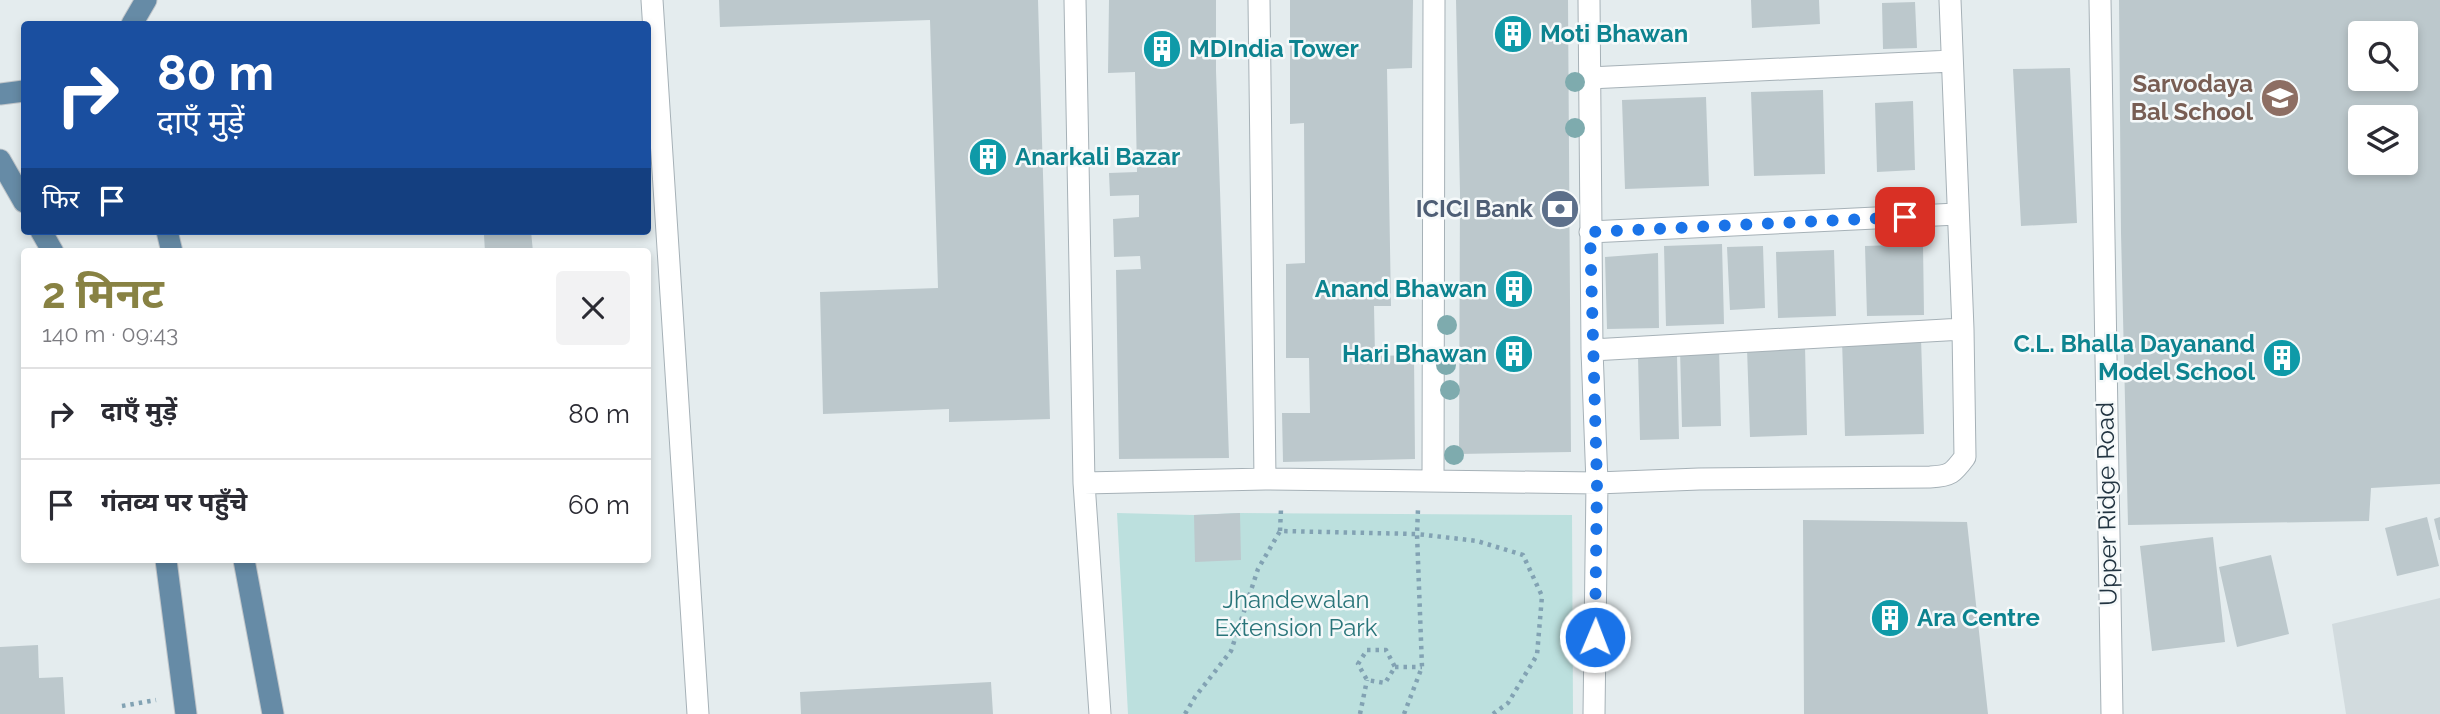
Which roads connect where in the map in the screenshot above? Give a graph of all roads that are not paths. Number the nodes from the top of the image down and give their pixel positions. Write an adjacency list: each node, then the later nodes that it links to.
1 (148, 0): 9 (main road); 10 (main road)
2 (652, 0): 29 (street)
3 (1075, 0): 23 (street)
4 (1259, 0): 21 (street)
5 (1434, 0): 22 (street)
6 (1589, 0): 12 (street)
7 (1950, 0): 11 (street)
8 (2100, 0): 32 (street, Upper Ridge Road)
9 (134, 21)
10 (146, 21)
11 (1952, 61): 12 (street); 17 (street)
12 (1589, 78): 18 (street)
13 (21, 91): 14 (main road)
14 (0, 94)
15 (0, 160): 16 (main road)
16 (21, 197)
17 (1957, 214): 18 (street); 19 (street)
18 (1590, 232): 20 (street)
19 (1963, 329): 20 (street); 24 (street)
20 (1592, 350): 24 (street)
21 (1265, 479): 22 (street); 23 (street)
22 (1433, 481): 24 (street)
23 (1084, 483): 30 (street)
24 (1597, 483): 31 (street)
25 (166, 563): 27 (main road)
26 (245, 563): 28 (main road)
27 (187, 714)
28 (273, 714)
29 (698, 714)
30 (1100, 714)
31 (1594, 714)
32 (2112, 714)

